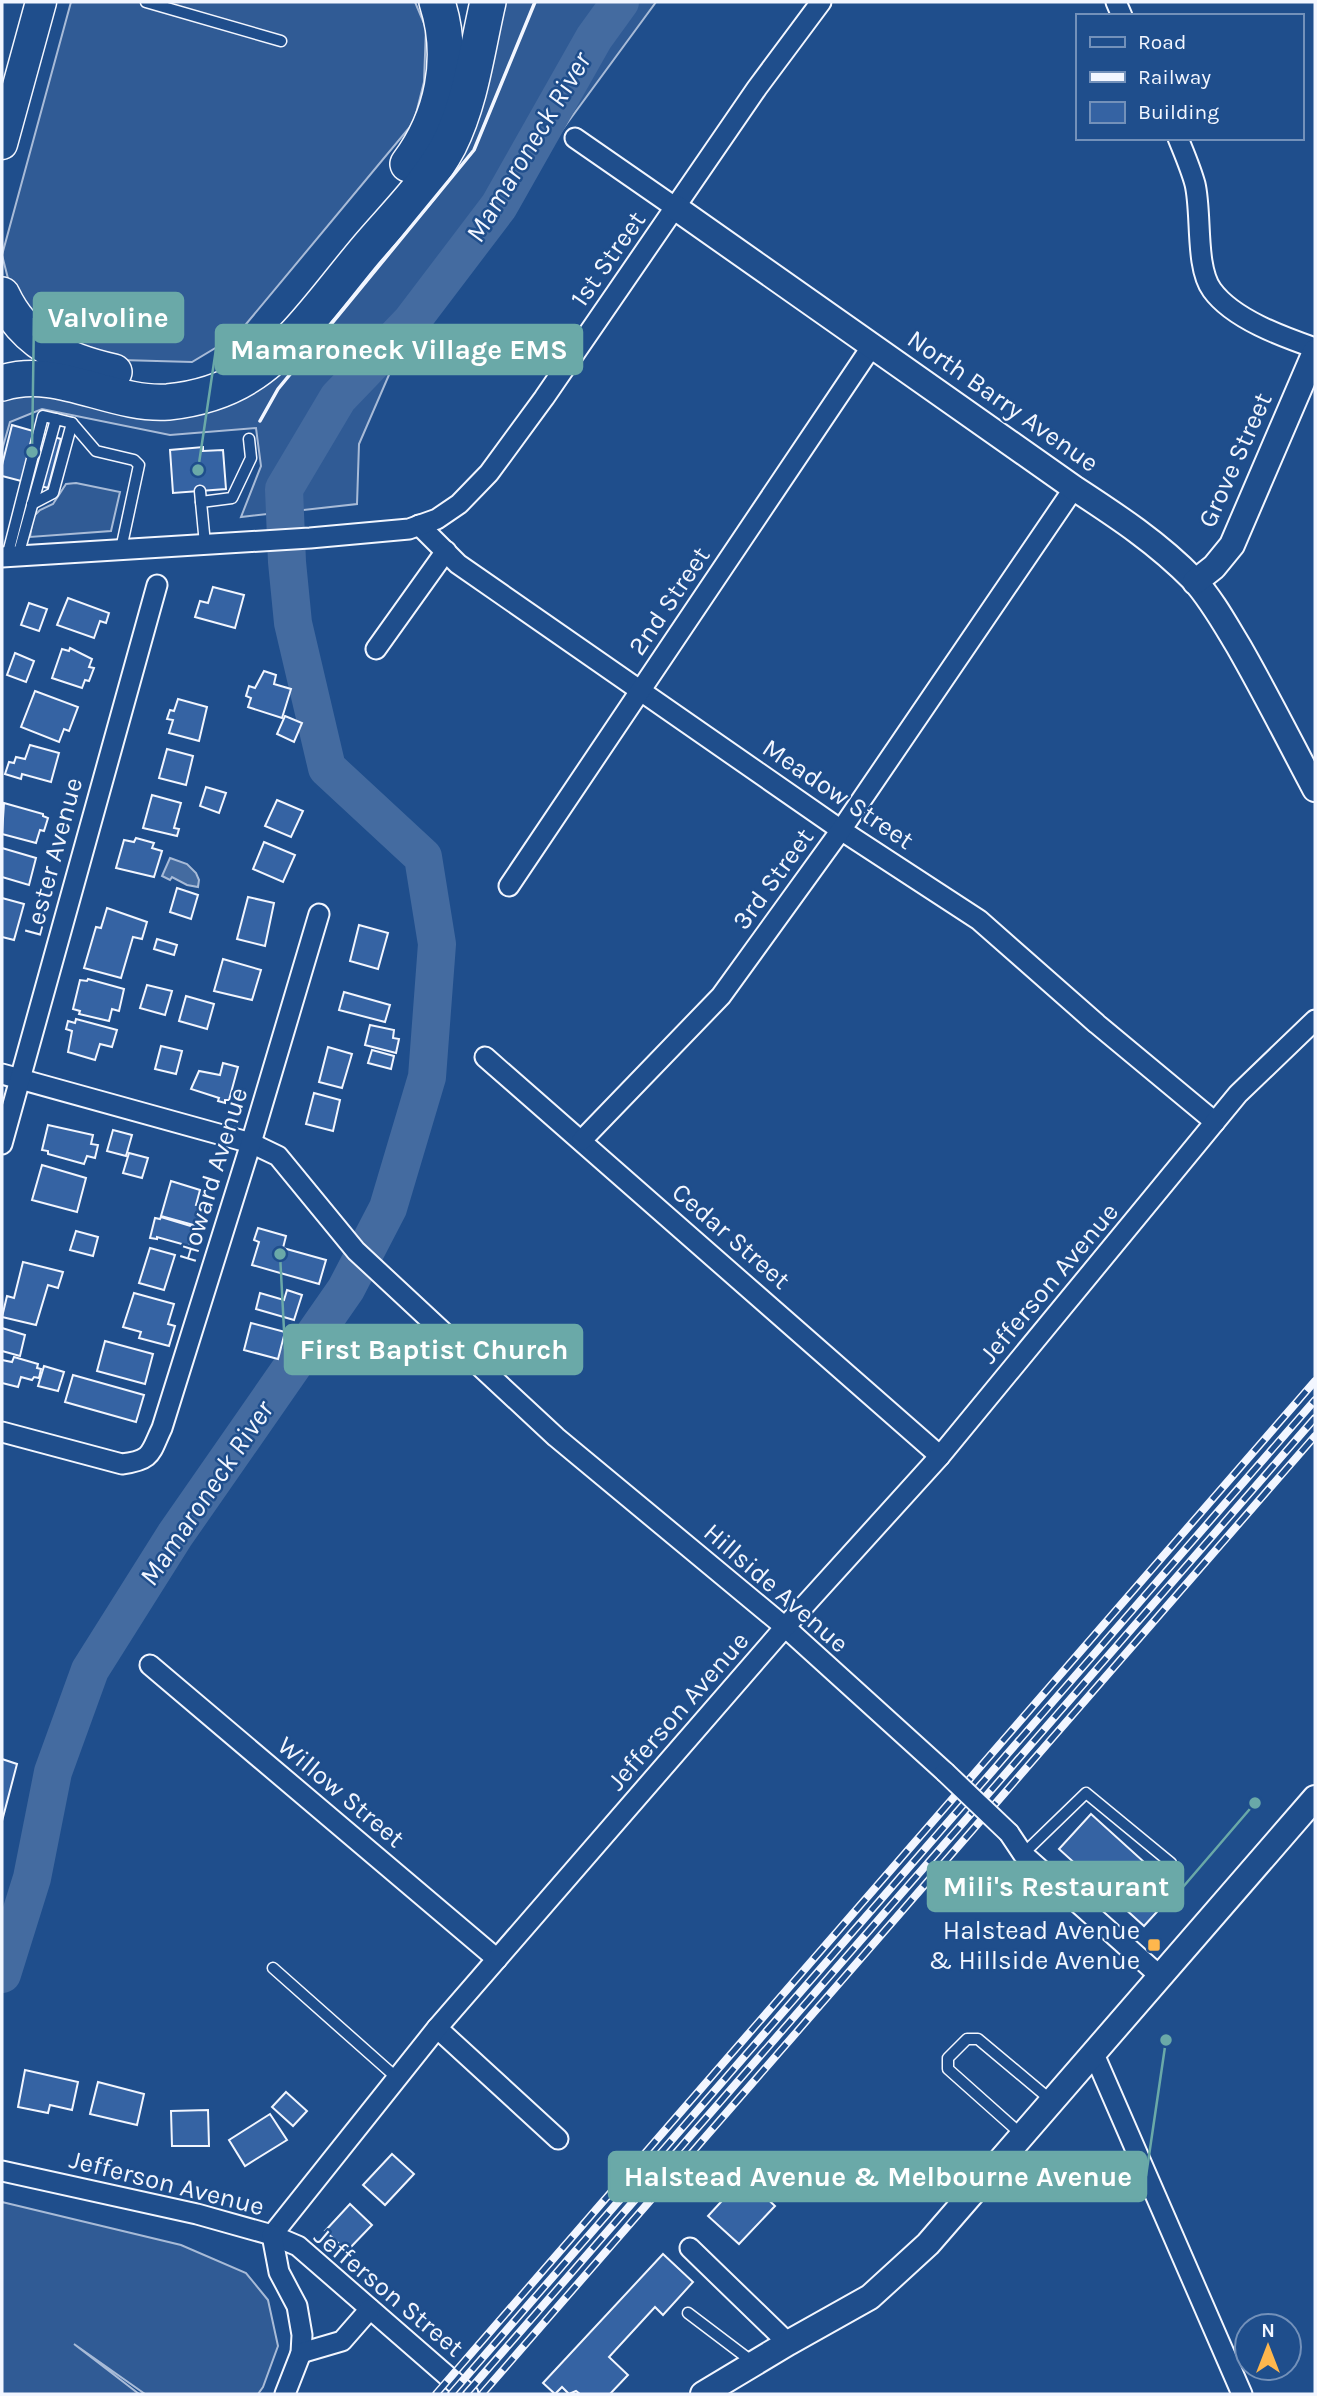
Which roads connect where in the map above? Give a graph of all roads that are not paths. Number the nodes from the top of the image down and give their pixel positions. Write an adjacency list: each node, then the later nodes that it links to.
1 (41, 2): 9 (main road)
2 (146, 2): 6 (lane)
3 (436, 2): 11 (highway)
4 (488, 2): 14 (highway)
5 (821, 2): 10 (street, 1st Street)
6 (281, 41)
7 (575, 138): 10 (street, North Barry Avenue)
8 (1179, 140): 13 (street)
9 (2, 144)
10 (676, 208): 12 (street, North Barry Avenue); 22 (street, 1st Street)
11 (2, 295)
12 (872, 346): 18 (street, North Barry Avenue); 30 (street, 2nd Street)
13 (1315, 350): 27 (street, Grove Street)
14 (2, 383)
15 (56, 419): 16 (lane); 21 (lane); 26 (lane)
16 (72, 423): 21 (lane); 24 (lane)
17 (249, 439): 20 (lane)
18 (1074, 488): 27 (street, North Barry Avenue); 32 (street, 3rd Street)
19 (200, 491): 20 (lane)
20 (201, 502): 23 (lane)
21 (33, 504): 26 (lane)
22 (419, 526): 23 (street); 25 (street, Meadow Street)
23 (205, 544): 24 (street)
24 (121, 549): 26 (street)
25 (446, 551): 29 (street); 30 (street, Meadow Street)
26 (9, 557)
27 (1195, 582): 31 (street, North Barry Avenue)
28 (157, 585): 37 (street, Lester Avenue)
29 (376, 649)
30 (640, 691): 32 (street, Meadow Street); 33 (street, 2nd Street)
31 (1315, 789)
32 (841, 830): 38 (street, Meadow Street); 39 (street, 3rd Street)
33 (509, 886)
34 (319, 914): 40 (street, Howard Avenue)
35 (1315, 1020): 38 (street, Jefferson Avenue)
36 (485, 1057): 39 (street, Cedar Street)
37 (11, 1076): 40 (street, Hillside Avenue); 41 (street, Lester Avenue)
38 (1215, 1122): 43 (street, Jefferson Avenue)
39 (582, 1140): 43 (street, Cedar Street)
40 (251, 1143): 42 (street, Howard Avenue); 44 (street, Hillside Avenue)
41 (2, 1144)
42 (2, 1433)
43 (940, 1455): 44 (street, Jefferson Avenue)
44 (785, 1627): 47 (street, Hillside Avenue, bridge); 49 (street, Jefferson Avenue)
45 (150, 1665): 49 (street, Willow Street)
46 (1315, 1798): 51 (street)
47 (1023, 1854): 48 (lane); 51 (street, Hillside Avenue)
48 (1171, 1863)
49 (497, 1959): 52 (street, Jefferson Avenue)
50 (273, 1968): 54 (lane)
51 (1161, 1977): 53 (street)
52 (438, 2028): 54 (street, Jefferson Avenue); 57 (street)
53 (1094, 2054): 55 (street); 69 (street)
54 (397, 2078): 59 (street, Jefferson Avenue)
55 (1053, 2101): 56 (street); 56 (lane)
56 (1023, 2136): 63 (street)
57 (558, 2139)
58 (2, 2171): 59 (street, Jefferson Avenue)
59 (272, 2235): 61 (street, Jefferson Street); 64 (street)
60 (690, 2248): 63 (street)
61 (370, 2309): 64 (street); 68 (street, Jefferson Street)
62 (688, 2313): 65 (lane)
63 (788, 2343): 65 (street)
64 (301, 2353): 67 (street)
65 (755, 2364): 66 (street)
66 (712, 2392)
67 (285, 2394)
68 (468, 2394)
69 (1242, 2394)

